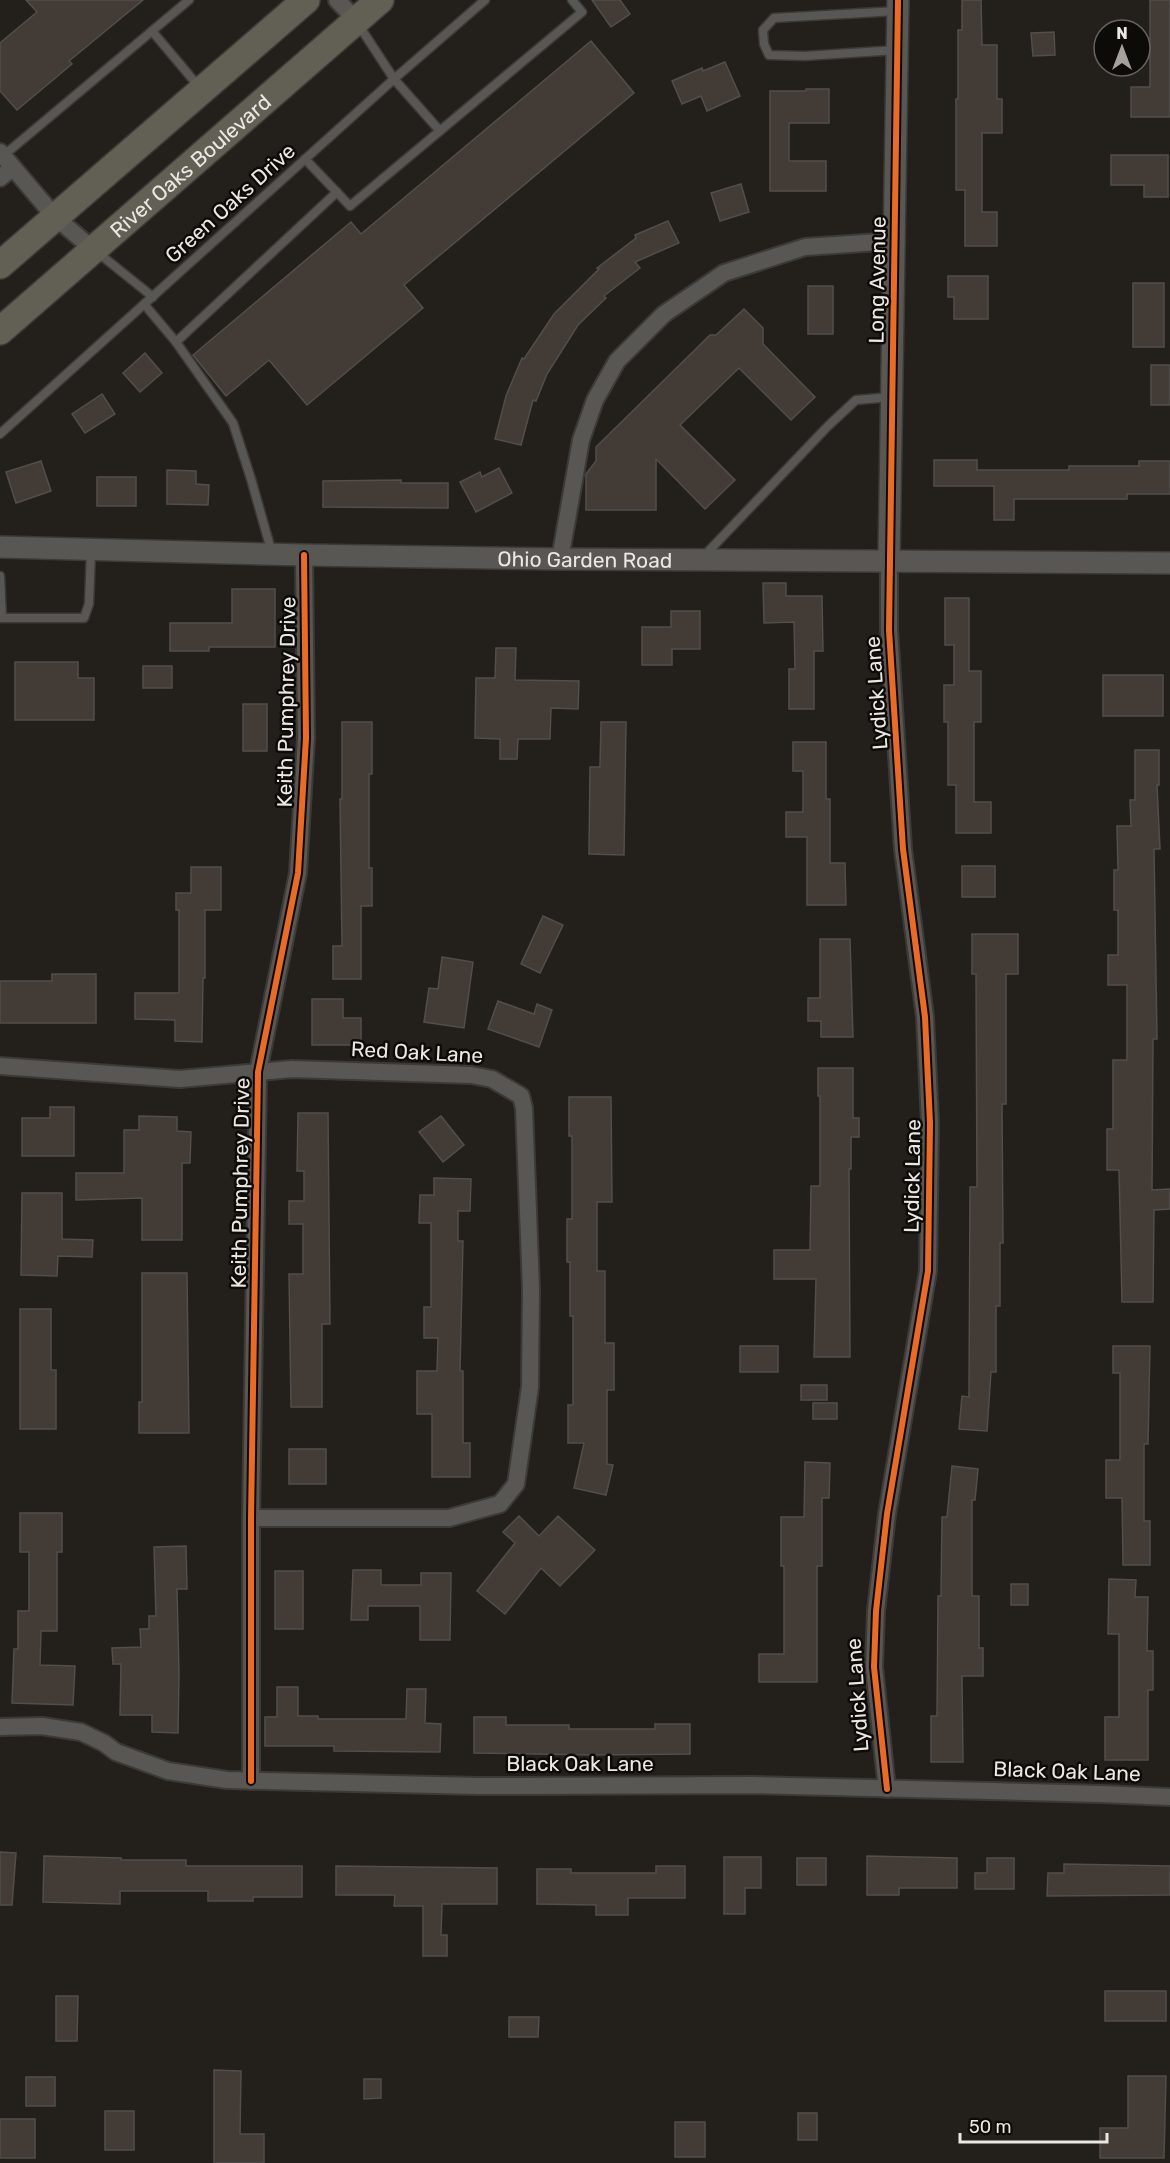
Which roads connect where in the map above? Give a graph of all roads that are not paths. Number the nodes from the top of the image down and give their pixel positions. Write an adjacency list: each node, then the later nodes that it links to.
1 (189, 0): 9 (lane)
2 (306, 0): 12 (main road)
3 (337, 0): 8 (street)
4 (380, 0): 8 (main road, River Oaks Boulevard)
5 (485, 0): 11 (lane, Green Oaks Drive)
6 (572, 0): 13 (lane)
7 (898, 5): 10 (street, Long Avenue); 10 (lane)
8 (357, 21): 11 (lane); 19 (main road, River Oaks Boulevard)
9 (152, 31): 12 (lane); 15 (lane)
10 (897, 51): 18 (street, Long Avenue)
11 (394, 79): 13 (lane); 14 (lane, Green Oaks Drive)
12 (202, 91): 17 (main road)
13 (440, 131): 16 (lane)
14 (305, 159): 16 (lane); 21 (lane, Green Oaks Drive)
15 (4, 164): 17 (street)
16 (337, 192): 24 (lane)
17 (55, 217): 19 (street); 20 (main road)
18 (894, 241): 25 (street, Long Avenue); 31 (street)
19 (94, 250): 21 (lane); 23 (main road, River Oaks Boulevard)
20 (0, 265)
21 (153, 297): 22 (lane, Green Oaks Drive)
22 (144, 304): 24 (lane); 26 (lane, Green Oaks Drive)
23 (0, 332)
24 (176, 342): 29 (lane)
25 (891, 397): 32 (lane); 33 (street, Long Avenue)
26 (0, 434)
27 (0, 547): 28 (street, Ohio Garden Road)
28 (91, 549): 29 (street, Ohio Garden Road); 35 (lane)
29 (272, 554): 30 (street, Ohio Garden Road)
30 (304, 555): 31 (street, Ohio Garden Road); 37 (street, Keith Pumphrey Drive)
31 (560, 559): 32 (street, Ohio Garden Road)
32 (701, 559): 33 (street, Ohio Garden Road)
33 (889, 560): 34 (street, Ohio Garden Road); 41 (street, Lydick Lane)
34 (1170, 563)
35 (0, 576)
36 (0, 1066): 37 (street, Red Oak Lane)
37 (258, 1072): 38 (street, Keith Pumphrey Drive); 38 (street, Red Oak Lane)
38 (251, 1518): 40 (street, Keith Pumphrey Drive)
39 (0, 1727): 40 (street, Black Oak Lane)
40 (251, 1781): 41 (street, Black Oak Lane)
41 (887, 1789): 42 (street, Black Oak Lane)
42 (1170, 1797)

